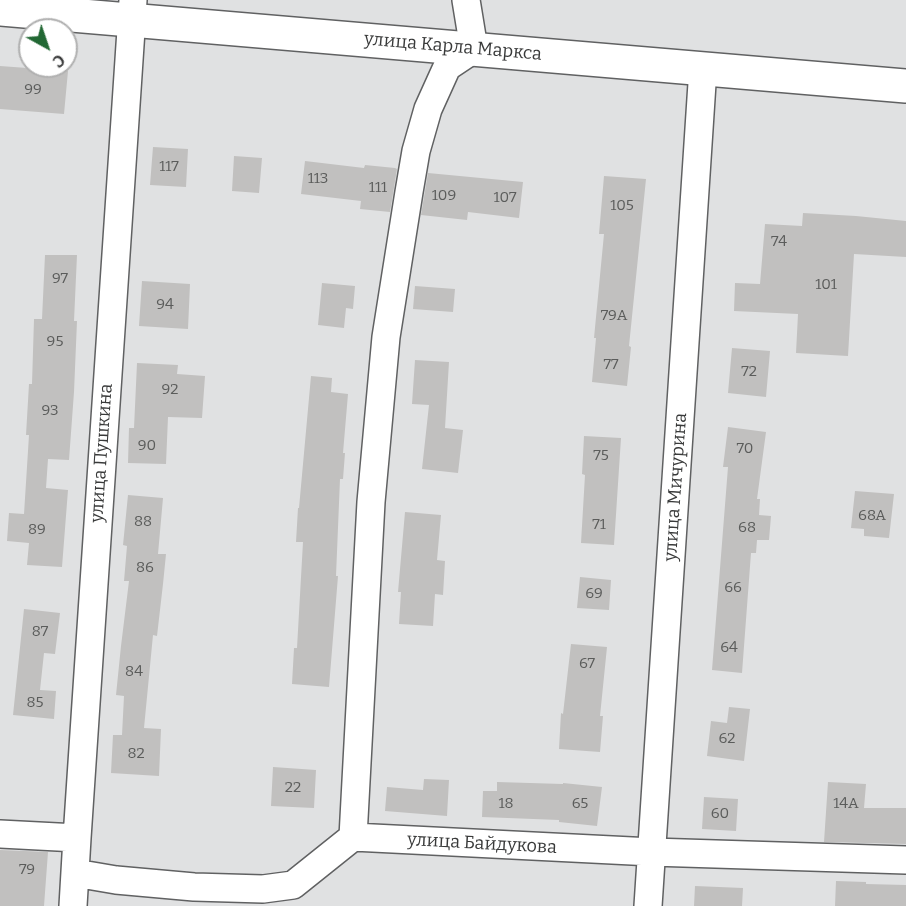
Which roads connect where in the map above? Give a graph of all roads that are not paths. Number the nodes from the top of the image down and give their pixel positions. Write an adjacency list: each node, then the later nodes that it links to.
1 (466, 0): 4 (street)
2 (0, 9): 3 (main road, улица Карла Маркса)
3 (132, 10): 4 (main road, улица Карла Маркса); 9 (street, улица Пушкина)
4 (474, 49): 5 (main road, улица Карла Маркса); 8 (street)
5 (703, 68): 6 (main road, улица Карла Маркса); 10 (street, улица Мичурина)
6 (906, 86)
7 (0, 834): 9 (street)
8 (353, 837): 10 (street, улица Байдукова); 12 (street)
9 (76, 838): 12 (street, улица Пушкина)
10 (652, 852): 11 (street, улица Байдукова); 14 (street, улица Мичурина)
11 (906, 860)
12 (75, 873): 13 (street, улица Пушкина)
13 (73, 906)
14 (648, 906)

